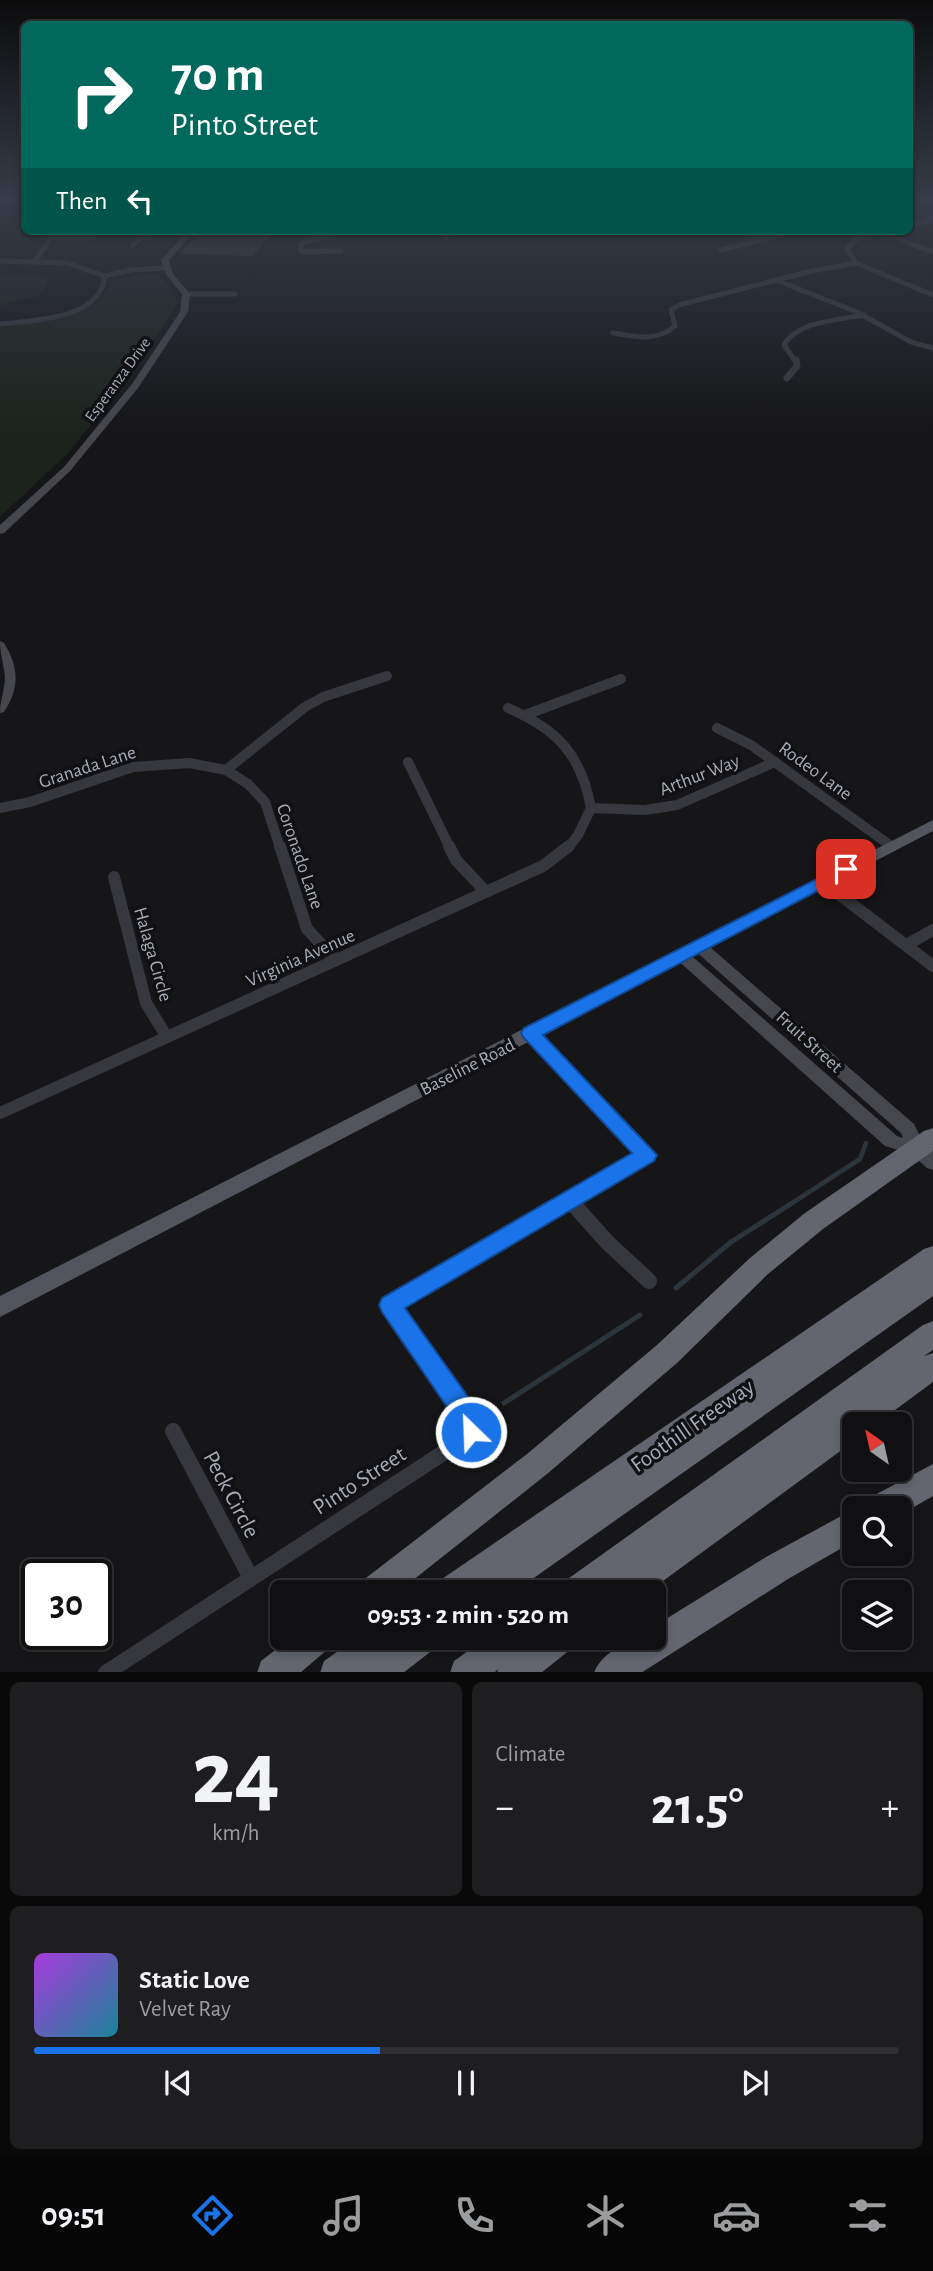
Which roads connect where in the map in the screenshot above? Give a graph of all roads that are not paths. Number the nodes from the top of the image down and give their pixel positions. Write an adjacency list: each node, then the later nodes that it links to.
1 (105, 277): 10 (street)
2 (173, 277): 6 (main road)
3 (790, 277): 5 (street)
4 (890, 277): 8 (street)
5 (776, 280): 9 (street); 11 (street)
6 (186, 294): 7 (street); 14 (main road, Esperanza Drive)
7 (235, 294)
8 (933, 295)
9 (864, 315): 12 (street); 13 (street)
10 (0, 324)
11 (613, 333)
12 (933, 348)
13 (787, 378)
14 (0, 531)
15 (0, 645): 19 (main road)
16 (387, 676): 24 (street)
17 (621, 679): 20 (street)
18 (508, 708): 20 (street)
19 (0, 709)
20 (525, 715): 26 (street)
21 (717, 728): 23 (street, Rodeo Lane)
22 (408, 762): 31 (street)
23 (775, 762): 26 (street, Arthur Way); 28 (street, Rodeo Lane)
24 (226, 770): 25 (street, Granada Lane); 36 (street, Coronado Lane)
25 (0, 808)
26 (591, 808): 31 (street, Virginia Avenue)
27 (933, 825): 28 (main road, Baseline Road)
28 (891, 846): 30 (main road, Baseline Road)
29 (114, 877): 39 (street, Halaga Circle)
30 (823, 881): 33 (main road, Baseline Road); 34 (street)
31 (486, 892): 36 (street, Virginia Avenue)
32 (933, 930): 34 (street)
33 (698, 945): 35 (main road, Baseline Road); 41 (main road, Fruit Street)
34 (906, 945): 37 (street)
35 (680, 954): 38 (main road, Baseline Road); 41 (main road, Fruit Street)
36 (336, 960): 39 (street, Virginia Avenue)
37 (933, 966)
38 (530, 1033): 42 (street, Pinto Street); 46 (main road, Baseline Road)
39 (167, 1037): 40 (street, Virginia Avenue)
40 (0, 1113)
41 (928, 1150): 54 (highway)
42 (570, 1200): 44 (street); 53 (street, Pinto Street)
43 (933, 1257): 55 (highway, Foothill Freeway)
44 (649, 1281)
45 (933, 1281): 56 (highway)
46 (0, 1307)
47 (933, 1334): 57 (highway)
48 (933, 1366): 58 (highway)
49 (173, 1431): 53 (street, Peck Circle)
50 (933, 1479): 51 (highway)
51 (903, 1496)
52 (842, 1531): 70 (highway)
53 (251, 1578): 64 (street, Pinto Street)
54 (388, 1580)
55 (467, 1580)
56 (505, 1580)
57 (593, 1580)
58 (639, 1580)
59 (301, 1650): 65 (highway)
60 (368, 1650): 66 (highway)
61 (406, 1650): 67 (highway)
62 (496, 1650): 68 (highway)
63 (543, 1650): 69 (highway)
64 (106, 1672)
65 (273, 1672)
66 (336, 1672)
67 (374, 1672)
68 (466, 1672)
69 (513, 1672)
70 (610, 1672)

